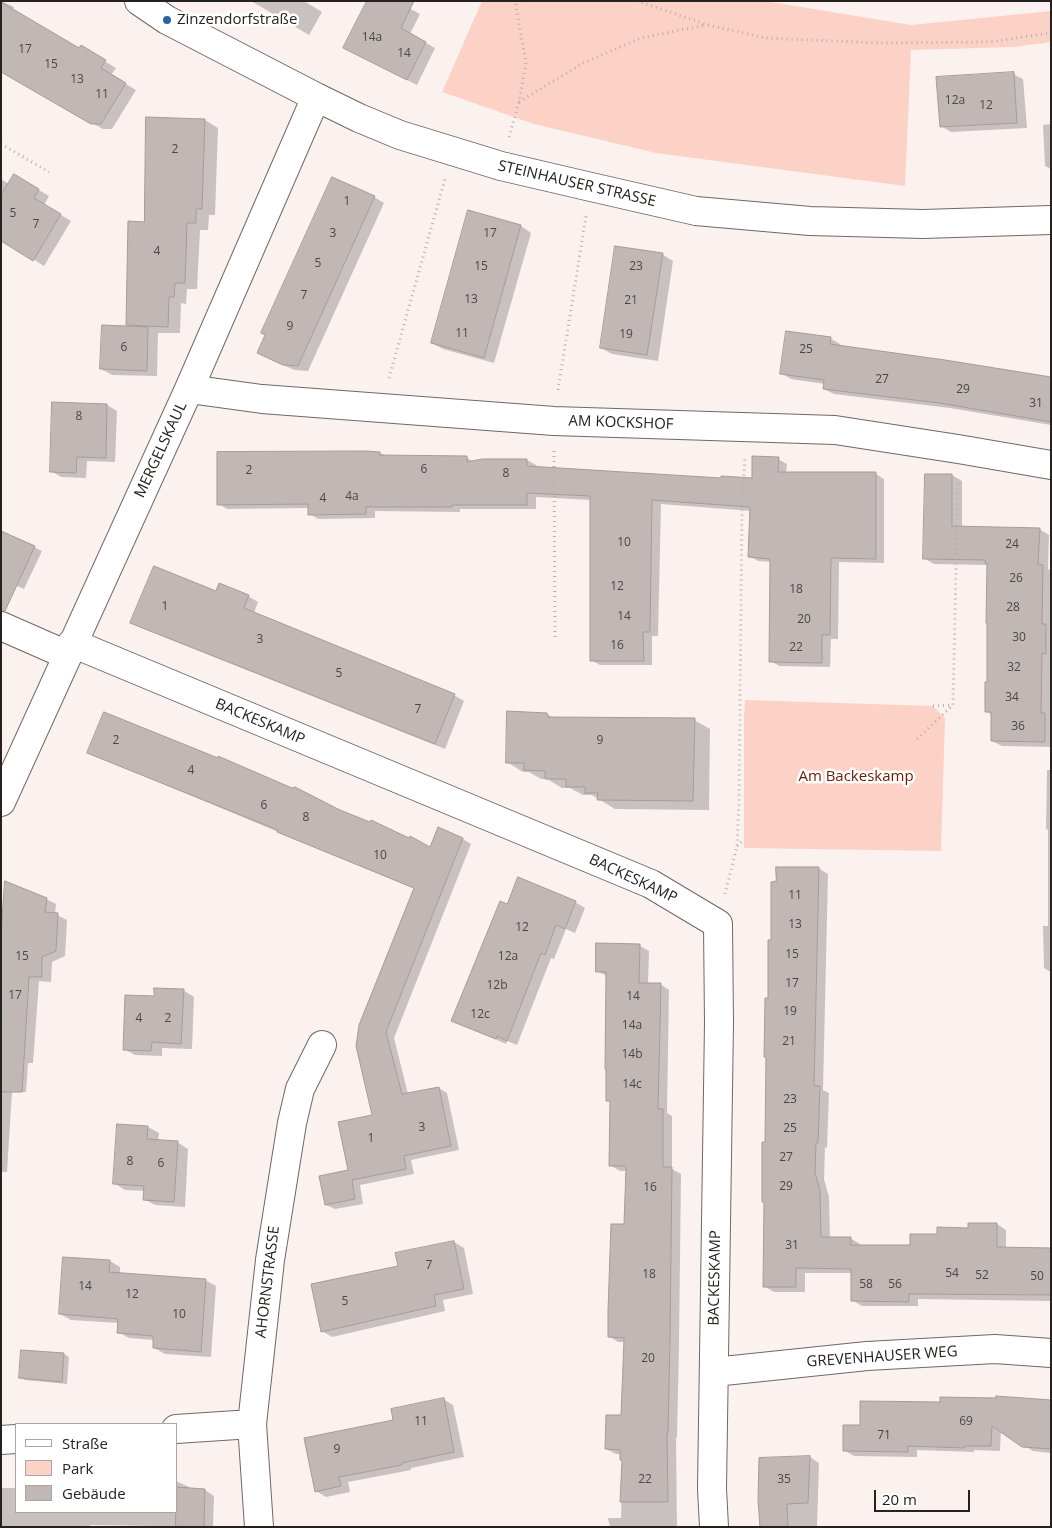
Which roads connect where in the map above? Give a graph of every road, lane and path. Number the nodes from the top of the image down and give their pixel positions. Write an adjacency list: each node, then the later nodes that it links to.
1 (139, 1): 6 (street, STEINHAUSER STRASSE)
2 (515, 1): 7 (path)
3 (637, 1): 4 (path)
4 (708, 25): 5 (path); 7 (path)
5 (1051, 33)
6 (316, 97): 9 (street, STEINHAUSER STRASSE); 13 (street, MERGELSKAUL)
7 (520, 102): 10 (path)
8 (1, 144): 11 (path)
9 (452, 152): 10 (street, STEINHAUSER STRASSE); 14 (path)
10 (501, 166): 12 (street, STEINHAUSER STRASSE)
11 (49, 172)
12 (1051, 220)
13 (189, 389): 14 (street, AM KOCKSHOF); 19 (street, MERGELSKAUL)
14 (380, 408): 15 (street, AM KOCKSHOF)
15 (747, 426): 16 (street, AM KOCKSHOF); 22 (path)
16 (958, 448): 17 (street, AM KOCKSHOF); 20 (path)
17 (1051, 465)
18 (1, 626): 19 (street, BACKESKAMP)
19 (70, 649): 25 (street, MERGELSKAUL); 28 (street, BACKESKAMP)
20 (953, 705): 21 (path); 24 (path)
21 (933, 706)
22 (739, 716): 23 (path); 27 (path)
23 (744, 716)
24 (917, 739)
25 (1, 802)
26 (744, 839): 27 (path)
27 (737, 846): 28 (path)
28 (718, 924): 31 (street, BACKESKAMP)
29 (322, 1044): 32 (street, AHORNSTRASSE)
30 (1051, 1353): 31 (street, GREVENHAUSER WEG)
31 (714, 1372): 37 (street, BACKESKAMP)
32 (252, 1424): 33 (street); 36 (street, AHORNSTRASSE)
33 (178, 1429)
34 (15, 1439): 35 (street)
35 (1, 1440)
36 (259, 1527)
37 (714, 1527)

